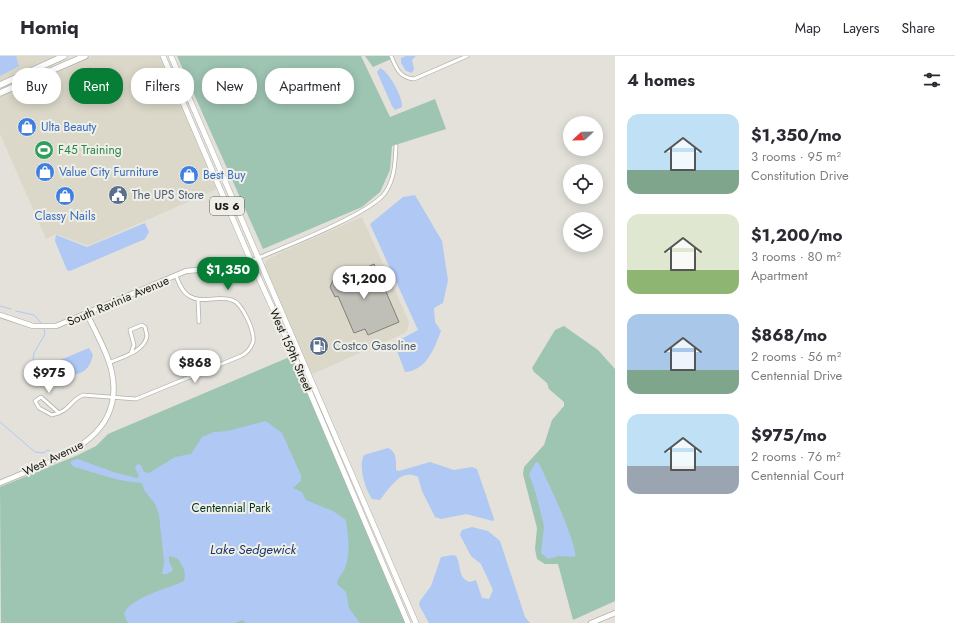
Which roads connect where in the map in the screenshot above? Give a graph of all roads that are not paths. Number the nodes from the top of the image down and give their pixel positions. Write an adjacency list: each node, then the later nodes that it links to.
1 (64, 56): 7 (highway)
2 (85, 56): 8 (highway)
3 (163, 56): 11 (main road, West 159th Street / US 6)
4 (171, 56): 10 (main road, West 159th Street / US 6)
5 (391, 56): 6 (street)
6 (467, 56)
7 (0, 85)
8 (0, 93)
9 (396, 146): 10 (street, South Ravinia Avenue)
10 (259, 258): 11 (street, South Ravinia Avenue); 22 (main road, West 159th Street / US 6)
11 (251, 261): 12 (street, South Ravinia Avenue); 23 (main road, West 159th Street / US 6)
12 (176, 276): 13 (street); 14 (street, South Ravinia Avenue)
13 (198, 300): 16 (street); 19 (street)
14 (88, 314): 15 (street, South Ravinia Avenue); 18 (street, West Avenue)
15 (0, 315)
16 (199, 322)
17 (131, 353): 17 (street); 18 (street)
18 (109, 363): 19 (street, West Avenue)
19 (113, 398): 20 (street); 21 (street, West Avenue)
20 (59, 413): 20 (street)
21 (0, 483)
22 (389, 562): 23 (main road); 26 (main road, West 159th Street / US 6)
23 (383, 565): 25 (main road, West 159th Street / US 6)
24 (615, 612): 27 (street)
25 (408, 623)
26 (416, 623)
27 (590, 623)

